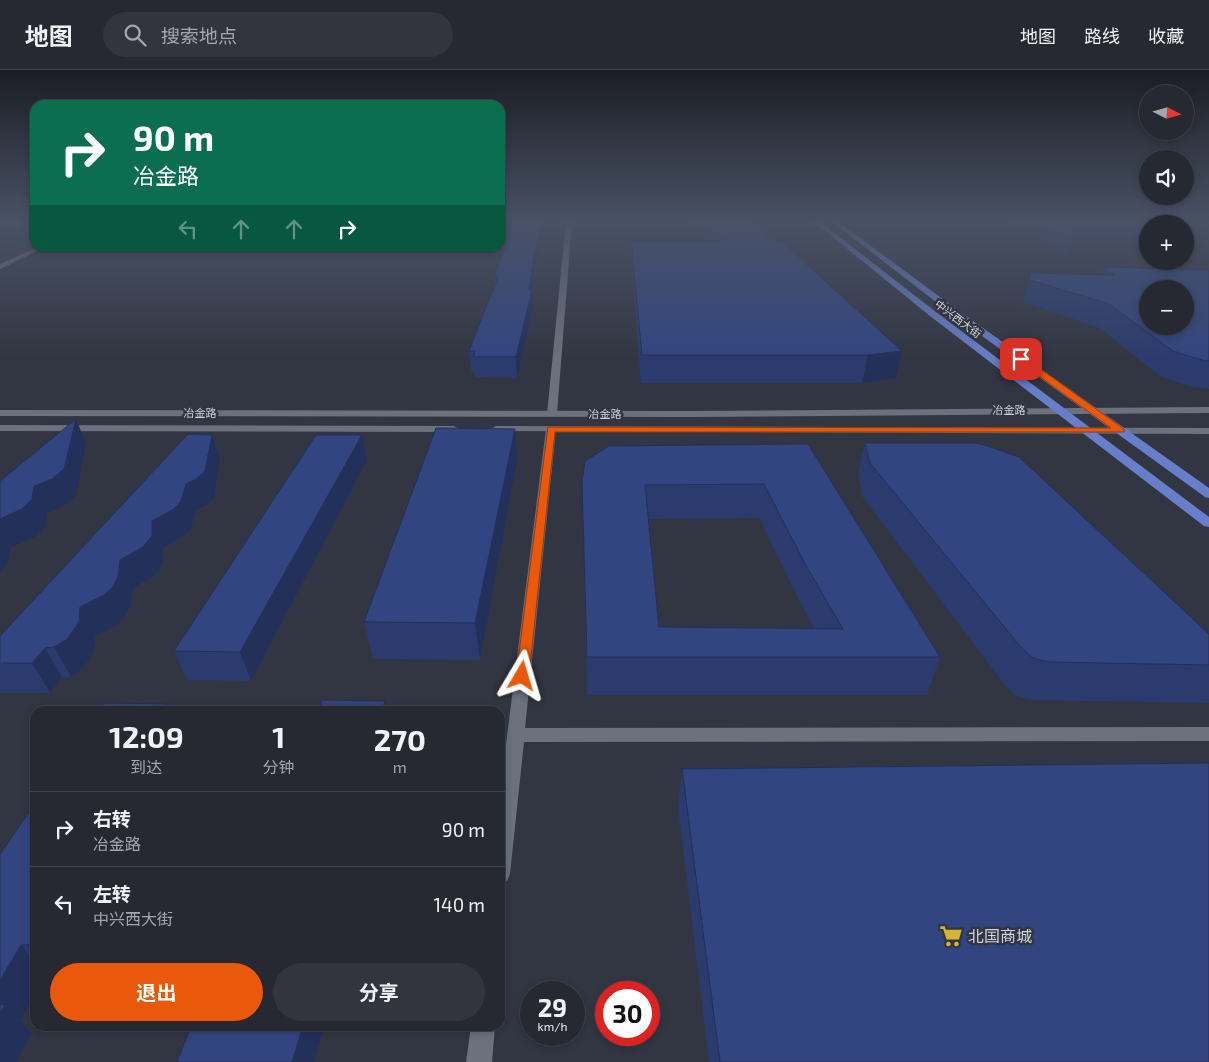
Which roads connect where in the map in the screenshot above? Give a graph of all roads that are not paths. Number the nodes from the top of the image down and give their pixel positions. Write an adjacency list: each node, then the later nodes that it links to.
1 (565, 267): 8 (street)
2 (874, 267): 4 (main road, 中兴西大街)
3 (895, 267): 5 (main road, 中兴西大街)
4 (1061, 410): 5 (street, 冶金路); 8 (street, 冶金路); 12 (main road, 中兴西大街)
5 (1092, 410): 6 (street, 冶金路); 13 (main road, 中兴西大街)
6 (1209, 410)
7 (0, 413): 8 (street, 冶金路)
8 (552, 421): 11 (street, 冶金路); 12 (street, 冶金路); 18 (street)
9 (0, 428): 10 (street, 冶金路)
10 (463, 429)
11 (482, 429)
12 (1087, 430): 13 (street, 冶金路); 16 (main road, 中兴西大街)
13 (1120, 430): 14 (street, 冶金路); 15 (main road, 中兴西大街)
14 (1209, 432)
15 (1209, 494)
16 (1209, 523)
17 (1209, 734): 18 (street)
18 (516, 735): 19 (street)
19 (505, 831)
20 (482, 1031): 21 (street)
21 (479, 1062)

